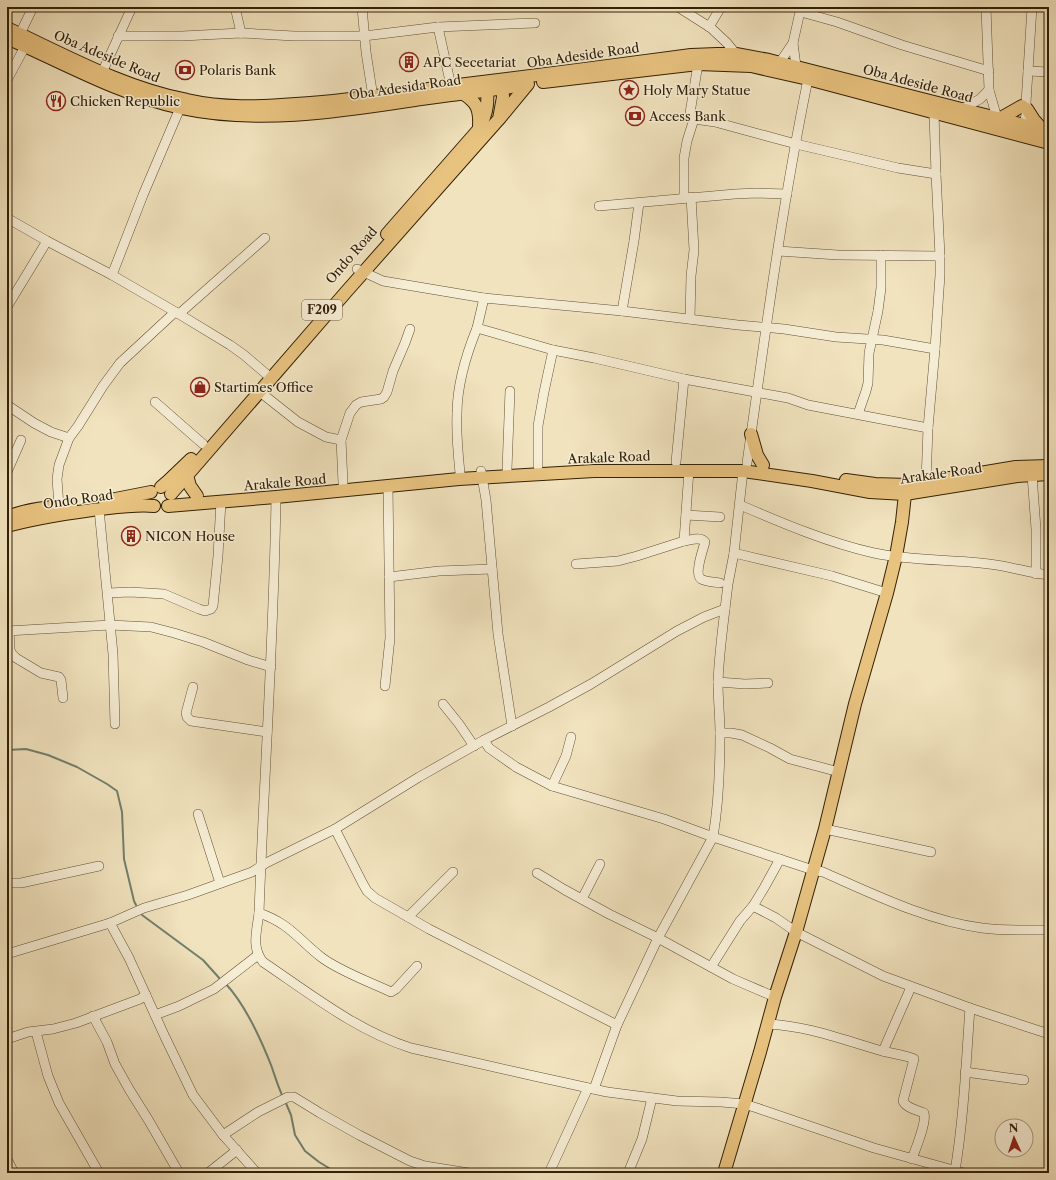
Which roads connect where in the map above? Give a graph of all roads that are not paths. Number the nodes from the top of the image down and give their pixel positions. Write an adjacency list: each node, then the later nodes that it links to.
1 (33, 7): 18 (street)
2 (132, 7): 15 (street)
3 (235, 7): 14 (street)
4 (362, 7): 16 (street)
5 (678, 7): 12 (street)
6 (721, 7): 12 (street)
7 (986, 7): 25 (street)
8 (1032, 7): 26 (street)
9 (801, 9): 19 (street); 25 (street)
10 (535, 23): 11 (street)
11 (438, 27): 16 (street); 33 (street)
12 (709, 27): 20 (street)
13 (7, 28): 18 (main road)
14 (241, 33): 15 (street); 16 (street)
15 (118, 36): 28 (street)
16 (364, 36): 37 (street)
17 (7, 38): 18 (main road, Oba Adesida Road)
18 (25, 40): 28 (main road, Oba Adesida Road); 30 (street)
19 (793, 43): 21 (street); 23 (street)
20 (736, 54): 21 (main road, Oba Adeside Road); 24 (main road, Oba Adeside Road)
21 (780, 62): 23 (main road, Oba Adeside Road)
22 (698, 64): 24 (main road, Oba Adesida Road); 29 (main road, Oba Adesida Road); 44 (street)
23 (796, 66): 40 (main road, Oba Adeside Road)
24 (627, 68): 31 (main road, Oba Adeside Road); 32 (main road, Oba Adesida Road)
25 (989, 71): 35 (street)
26 (1028, 71): 27 (street); 38 (street)
27 (1049, 72)
28 (101, 76): 37 (main road, Oba Adeside Road); 39 (main road, Oba Adesida Road)
29 (808, 79): 41 (main road, Oba Adesida Road); 49 (street)
30 (7, 80)
31 (502, 84): 32 (main road, Oba Adesida Road); 34 (main road, Oba Adesida Road); 43 (main road)
32 (528, 84): 43 (main road)
33 (451, 86): 34 (main road, Oba Adeside Road); 37 (main road, Oba Adeside Road)
34 (487, 86): 36 (main road, Oba Adesida Road); 45 (main road, F209)
35 (989, 90): 40 (street); 42 (street)
36 (462, 93): 39 (main road, Oba Adesida Road); 45 (main road)
37 (373, 97)
38 (1025, 106): 42 (main road); 46 (street); 47 (main road)
39 (180, 108): 62 (street)
40 (962, 109): 42 (main road, Oba Adeside Road)
41 (934, 113): 46 (main road, Oba Adesida Road); 50 (street)
42 (998, 118): 46 (main road, Oba Adeside Road)
43 (500, 119): 61 (main road, Ondo Road / F209)
44 (694, 119): 49 (street); 52 (street)
45 (479, 129): 61 (main road, Ondo Road / F209)
46 (1020, 129): 47 (main road, Oba Adeside Road); 48 (main road, Oba Adesida Road)
47 (1046, 131)
48 (1049, 143)
49 (796, 144): 50 (street); 51 (street)
50 (936, 174): 60 (street)
51 (787, 194): 52 (street); 58 (street)
52 (688, 198): 53 (street); 67 (street)
53 (639, 203): 54 (street); 65 (street)
54 (599, 206)
55 (7, 218): 57 (street)
56 (265, 238): 66 (street)
57 (47, 241): 62 (street); 64 (street)
58 (778, 251): 59 (street); 69 (street)
59 (881, 255): 60 (street); 71 (street)
60 (940, 256): 72 (street)
61 (360, 271): 63 (street); 74 (main road, Ondo Road / F209)
62 (112, 275): 66 (street)
63 (484, 298): 65 (street); 68 (street)
64 (7, 307)
65 (622, 311): 67 (street)
66 (177, 313): 74 (street); 84 (street)
67 (690, 319): 69 (street)
68 (477, 328): 73 (street); 97 (street)
69 (767, 328): 71 (street); 78 (street)
70 (410, 329): 86 (street)
71 (872, 339): 72 (street); 81 (street)
72 (935, 349): 82 (street)
73 (553, 350): 75 (street); 90 (street)
74 (268, 376): 77 (main road, Ondo Road / F209); 87 (main road, Ondo Road / F209)
75 (684, 379): 78 (street); 88 (street)
76 (510, 391): 94 (street)
77 (260, 392): 86 (street); 99 (main road, Ondo Road / F209)
78 (756, 392): 81 (street); 83 (street)
79 (155, 402): 87 (street)
80 (7, 405): 84 (street)
81 (858, 414): 82 (street)
82 (928, 428): 104 (street)
83 (751, 434): 89 (main road); 93 (street)
84 (69, 438): 114 (street)
85 (21, 440): 96 (street)
86 (341, 440): 105 (street)
87 (203, 444): 107 (main road, Ondo Road / F209)
88 (676, 462): 92 (main road, Arakale Road); 93 (main road, Arakale Road)
89 (763, 465): 93 (main road, Arakale Road); 103 (main road, Arakale Road)
90 (538, 466): 92 (main road, Arakale Road); 94 (main road, Arakale Road)
91 (1049, 466): 102 (main road, Arakale Road)
92 (594, 467): 95 (main road, Arakale Road); 100 (main road, Arakale Road)
93 (745, 467): 95 (main road, Arakale Road); 103 (main road, Arakale Road); 113 (street)
94 (507, 469): 100 (main road, Arakale Road)
95 (689, 470): 117 (street)
96 (7, 472)
97 (460, 473): 100 (main road, Arakale Road); 105 (main road, Arakale Road)
98 (1049, 474): 101 (main road, Arakale Road)
99 (187, 475): 109 (main road); 111 (main road, Ondo Road / F209)
100 (481, 475): 106 (main road, Arakale Road); 125 (street)
101 (1032, 475): 102 (main road, Arakale Road); 126 (street)
102 (980, 477): 104 (main road, Arakale Road); 108 (main road, Arakale Road)
103 (829, 481): 104 (main road, Arakale Road); 108 (main road, Arakale Road)
104 (926, 482)
105 (343, 483): 109 (main road, Arakale Road)
106 (388, 486): 110 (main road, Arakale Road); 128 (street)
107 (156, 490): 111 (main road); 114 (main road, Ondo Road); 115 (main road)
108 (905, 494): 123 (main road)
109 (197, 496): 111 (main road, Arakale Road)
110 (276, 497): 112 (main road, Arakale Road); 135 (street)
111 (170, 499): 112 (main road, Arakale Road); 115 (main road)
112 (221, 501): 130 (street)
113 (740, 504): 122 (street); 123 (street)
114 (59, 506): 118 (main road, Ondo Road)
115 (154, 506): 116 (main road, Ondo Road)
116 (99, 509): 120 (main road, Ondo Road); 130 (street)
117 (686, 515): 119 (street); 121 (street)
118 (7, 517)
119 (720, 517)
120 (7, 526)
121 (684, 541): 124 (street); 129 (street)
122 (734, 553): 131 (street); 132 (street)
123 (896, 556): 126 (street); 131 (main road)
124 (576, 564)
125 (492, 569): 128 (street); 143 (street)
126 (1036, 574): 127 (street)
127 (1049, 575)
128 (389, 577): 138 (street)
129 (720, 583)
130 (108, 593): 133 (street)
131 (887, 593): 149 (main road)
132 (725, 609): 136 (street); 143 (street)
133 (110, 626): 134 (street); 135 (street); 142 (street)
134 (8, 631): 140 (street)
135 (271, 667): 144 (street)
136 (718, 682): 137 (street); 145 (street)
137 (768, 683)
138 (385, 686)
139 (193, 687): 144 (street)
140 (64, 698)
141 (443, 704): 148 (street)
142 (115, 724)
143 (512, 726): 147 (street)
144 (267, 732): 159 (street)
145 (720, 733): 149 (street); 154 (street)
146 (571, 737): 150 (street)
147 (484, 740): 148 (street); 150 (street)
148 (474, 746): 152 (street)
149 (839, 772): 153 (main road)
150 (552, 786): 154 (street)
151 (198, 814): 164 (street)
152 (335, 829): 159 (street); 168 (street)
153 (825, 829): 155 (street); 160 (main road)
154 (713, 837): 156 (street); 172 (street)
155 (931, 852)
156 (780, 859): 160 (street); 166 (street)
157 (600, 864): 165 (street)
158 (99, 866): 163 (street)
159 (261, 867): 164 (street); 167 (street)
160 (813, 870): 170 (street); 171 (main road)
161 (453, 872): 168 (street)
162 (537, 873): 165 (street)
163 (7, 883)
164 (220, 883): 169 (street)
165 (582, 899): 172 (street)
166 (752, 906): 171 (street); 176 (street)
167 (259, 913): 174 (street); 175 (street)
168 (408, 917): 184 (street)
169 (110, 922): 173 (street); 178 (street)
170 (1049, 930)
171 (796, 932): 177 (street); 179 (main road)
172 (658, 938): 176 (street); 184 (street)
173 (7, 954)
174 (258, 955): 181 (street); 191 (street)
175 (417, 966)
176 (711, 967): 179 (street)
177 (911, 987): 180 (street); 188 (street)
178 (146, 995): 181 (street); 182 (street)
179 (775, 997): 183 (main road)
180 (970, 1008): 186 (street); 189 (street)
181 (155, 1015): 194 (street)
182 (93, 1016): 185 (street); 201 (street)
183 (767, 1024): 188 (street); 193 (main road)
184 (617, 1025): 191 (street)
185 (36, 1032): 187 (street); 200 (street)
186 (1049, 1034)
187 (7, 1039)
188 (883, 1051): 197 (street)
189 (965, 1072): 190 (street); 198 (street)
190 (1024, 1080)
191 (591, 1089): 192 (street); 205 (street)
192 (652, 1098): 193 (street); 206 (street)
193 (744, 1104): 197 (street); 207 (main road)
194 (223, 1135): 195 (street); 204 (street)
195 (237, 1150): 202 (street); 203 (street)
196 (7, 1159): 199 (street)
197 (912, 1159): 198 (street)
198 (960, 1172)
199 (14, 1173)
200 (99, 1173)
201 (179, 1173)
202 (208, 1173)
203 (257, 1173)
204 (469, 1173)
205 (550, 1173)
206 (628, 1173)
207 (724, 1173)

